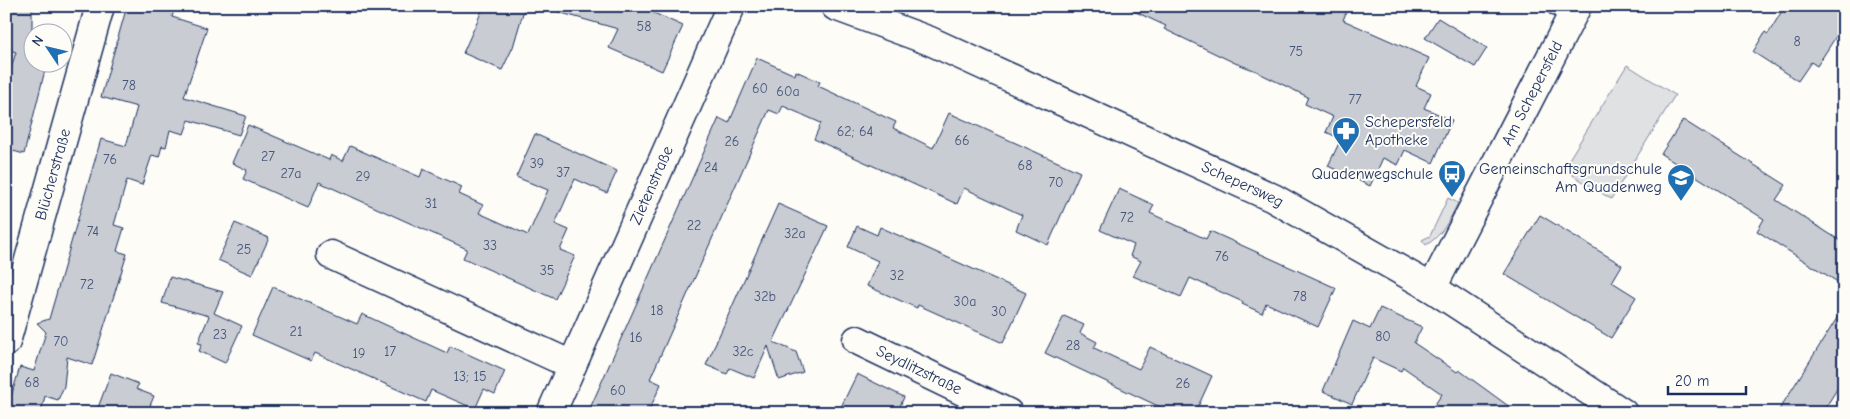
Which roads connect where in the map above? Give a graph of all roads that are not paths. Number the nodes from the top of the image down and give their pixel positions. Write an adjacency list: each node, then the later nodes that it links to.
1 (100, 6): 8 (street, Blücherstraße)
2 (731, 6): 9 (street, Zietenstraße)
3 (835, 6): 6 (street, Schepersweg)
4 (1568, 10): 6 (street, Am Schepersfeld)
5 (331, 255): 9 (street)
6 (1432, 288): 10 (street, Schepersweg)
7 (857, 340): 12 (street, Seydlitzstraße)
8 (6, 342)
9 (572, 365): 11 (street, Zietenstraße)
10 (1609, 409)
11 (551, 413)
12 (1008, 413)

